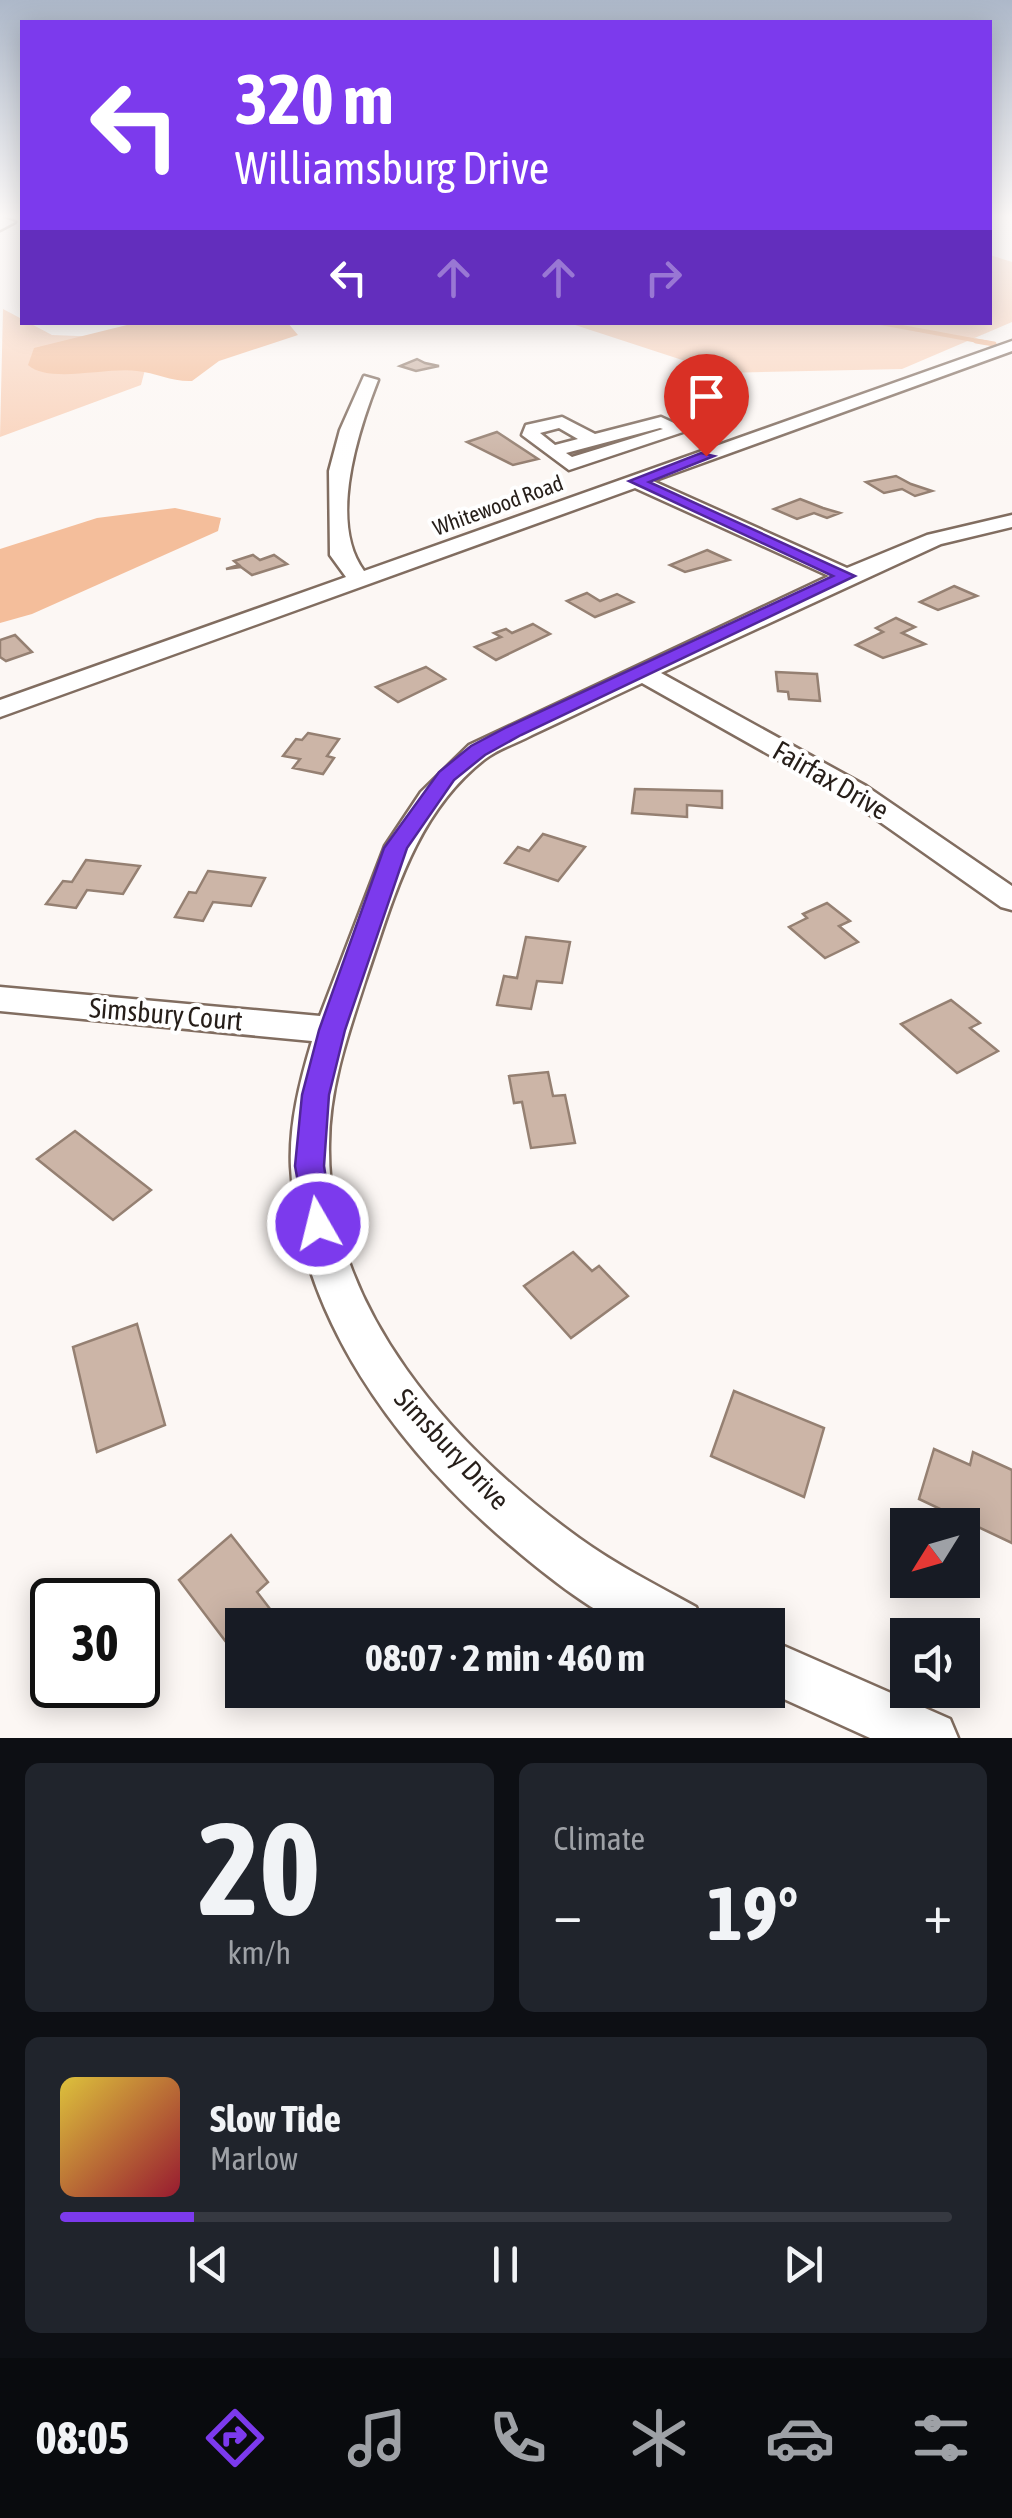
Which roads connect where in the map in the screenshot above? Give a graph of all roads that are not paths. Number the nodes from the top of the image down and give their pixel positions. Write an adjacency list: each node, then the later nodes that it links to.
1 (1012, 346): 6 (street, Whitewood Road)
2 (370, 380): 9 (street)
3 (593, 440): 4 (street); 4 (street); 5 (street)
4 (552, 451): 5 (street)
5 (569, 464): 6 (street)
6 (626, 485): 8 (street); 9 (street, Whitewood Road)
7 (1012, 520): 8 (street, Simsbury Drive)
8 (846, 576): 10 (street, Simsbury Drive)
9 (360, 581): 11 (street, Whitewood Road)
10 (642, 672): 12 (street, Fairfax Drive); 14 (street, Simsbury Drive)
11 (0, 708)
12 (1012, 900)
13 (0, 998): 14 (street, Simsbury Court)
14 (332, 1030): 15 (street, Simsbury Drive)
15 (650, 1608)
16 (785, 1673): 17 (street)
17 (930, 1738)

